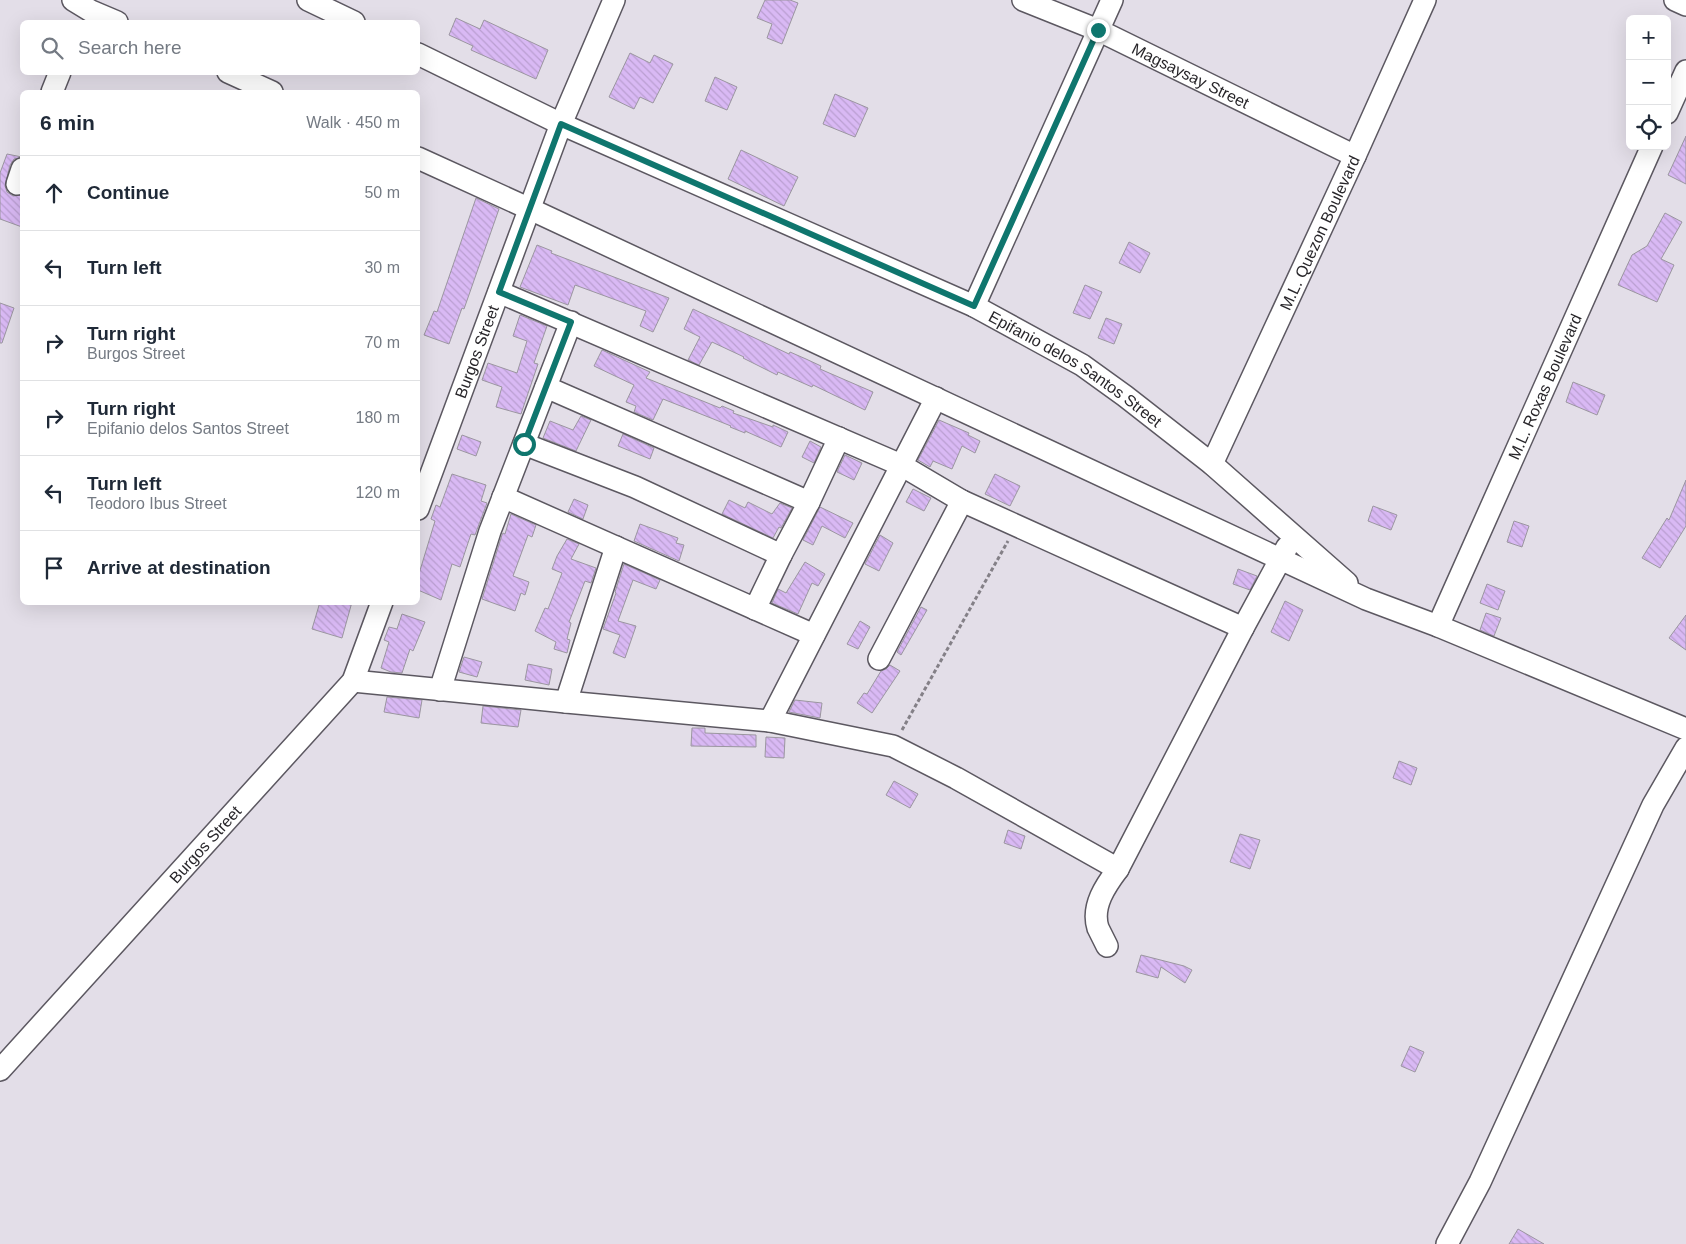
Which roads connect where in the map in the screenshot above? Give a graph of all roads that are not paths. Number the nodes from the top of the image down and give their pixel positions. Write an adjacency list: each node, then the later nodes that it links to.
1 (73, 0): 9 (street)
2 (308, 0): 11 (street)
3 (614, 0): 20 (street, Burgos Street)
4 (1023, 0): 12 (street, Magsaysay Street)
5 (1112, 0): 12 (street)
6 (1425, 0): 22 (street, M.L. Quezon Boulevard)
7 (1675, 0): 8 (street)
8 (1686, 5)
9 (88, 17): 10 (street)
10 (105, 20)
11 (350, 20)
12 (1098, 30): 22 (street, Magsaysay Street); 26 (street)
13 (420, 55): 20 (street, Epifanio delos Santos Street)
14 (1686, 71): 19 (street)
15 (59, 75): 17 (street)
16 (235, 75): 18 (street)
17 (53, 90)
18 (268, 90)
19 (1671, 105)
20 (561, 124): 24 (street, Burgos Street); 26 (street, Epifanio delos Santos Street)
21 (1650, 150): 45 (street, M.L. Roxas Boulevard)
22 (1355, 156): 32 (street, M.L. Quezon Boulevard)
23 (420, 159): 24 (street)
24 (530, 208): 25 (street, Burgos Street); 29 (street)
25 (499, 292): 27 (street); 37 (street, Burgos Street)
26 (974, 306): 32 (street, Epifanio delos Santos Street)
27 (571, 322): 28 (street); 30 (street)
28 (546, 387): 31 (street); 36 (street)
29 (936, 398): 33 (street); 41 (street)
30 (839, 438): 33 (street); 36 (street)
31 (524, 444): 34 (street); 40 (street)
32 (1212, 464): 38 (street, Epifanio delos Santos Street)
33 (901, 465): 35 (street); 47 (street)
34 (503, 497): 39 (street); 50 (street)
35 (962, 501): 46 (street); 48 (street)
36 (809, 502): 40 (street)
37 (420, 504)
38 (1294, 536): 41 (street); 42 (street, Epifanio delos Santos Street)
39 (616, 547): 44 (street); 51 (street)
40 (781, 555): 44 (street)
41 (1279, 559): 42 (street); 46 (street)
42 (1366, 599): 45 (street)
43 (381, 605): 49 (street, Burgos Street)
44 (755, 609): 47 (street)
45 (1438, 626): 53 (street)
46 (1243, 628): 55 (street)
47 (814, 635): 52 (street)
48 (878, 658)
49 (353, 681): 50 (street); 57 (street, Burgos Street)
50 (440, 690): 51 (street)
51 (566, 702): 52 (street)
52 (770, 721): 55 (street)
53 (1686, 729)
54 (1686, 748): 58 (street)
55 (1118, 869): 56 (street)
56 (1107, 946)
57 (0, 1070)
58 (1447, 1244)

